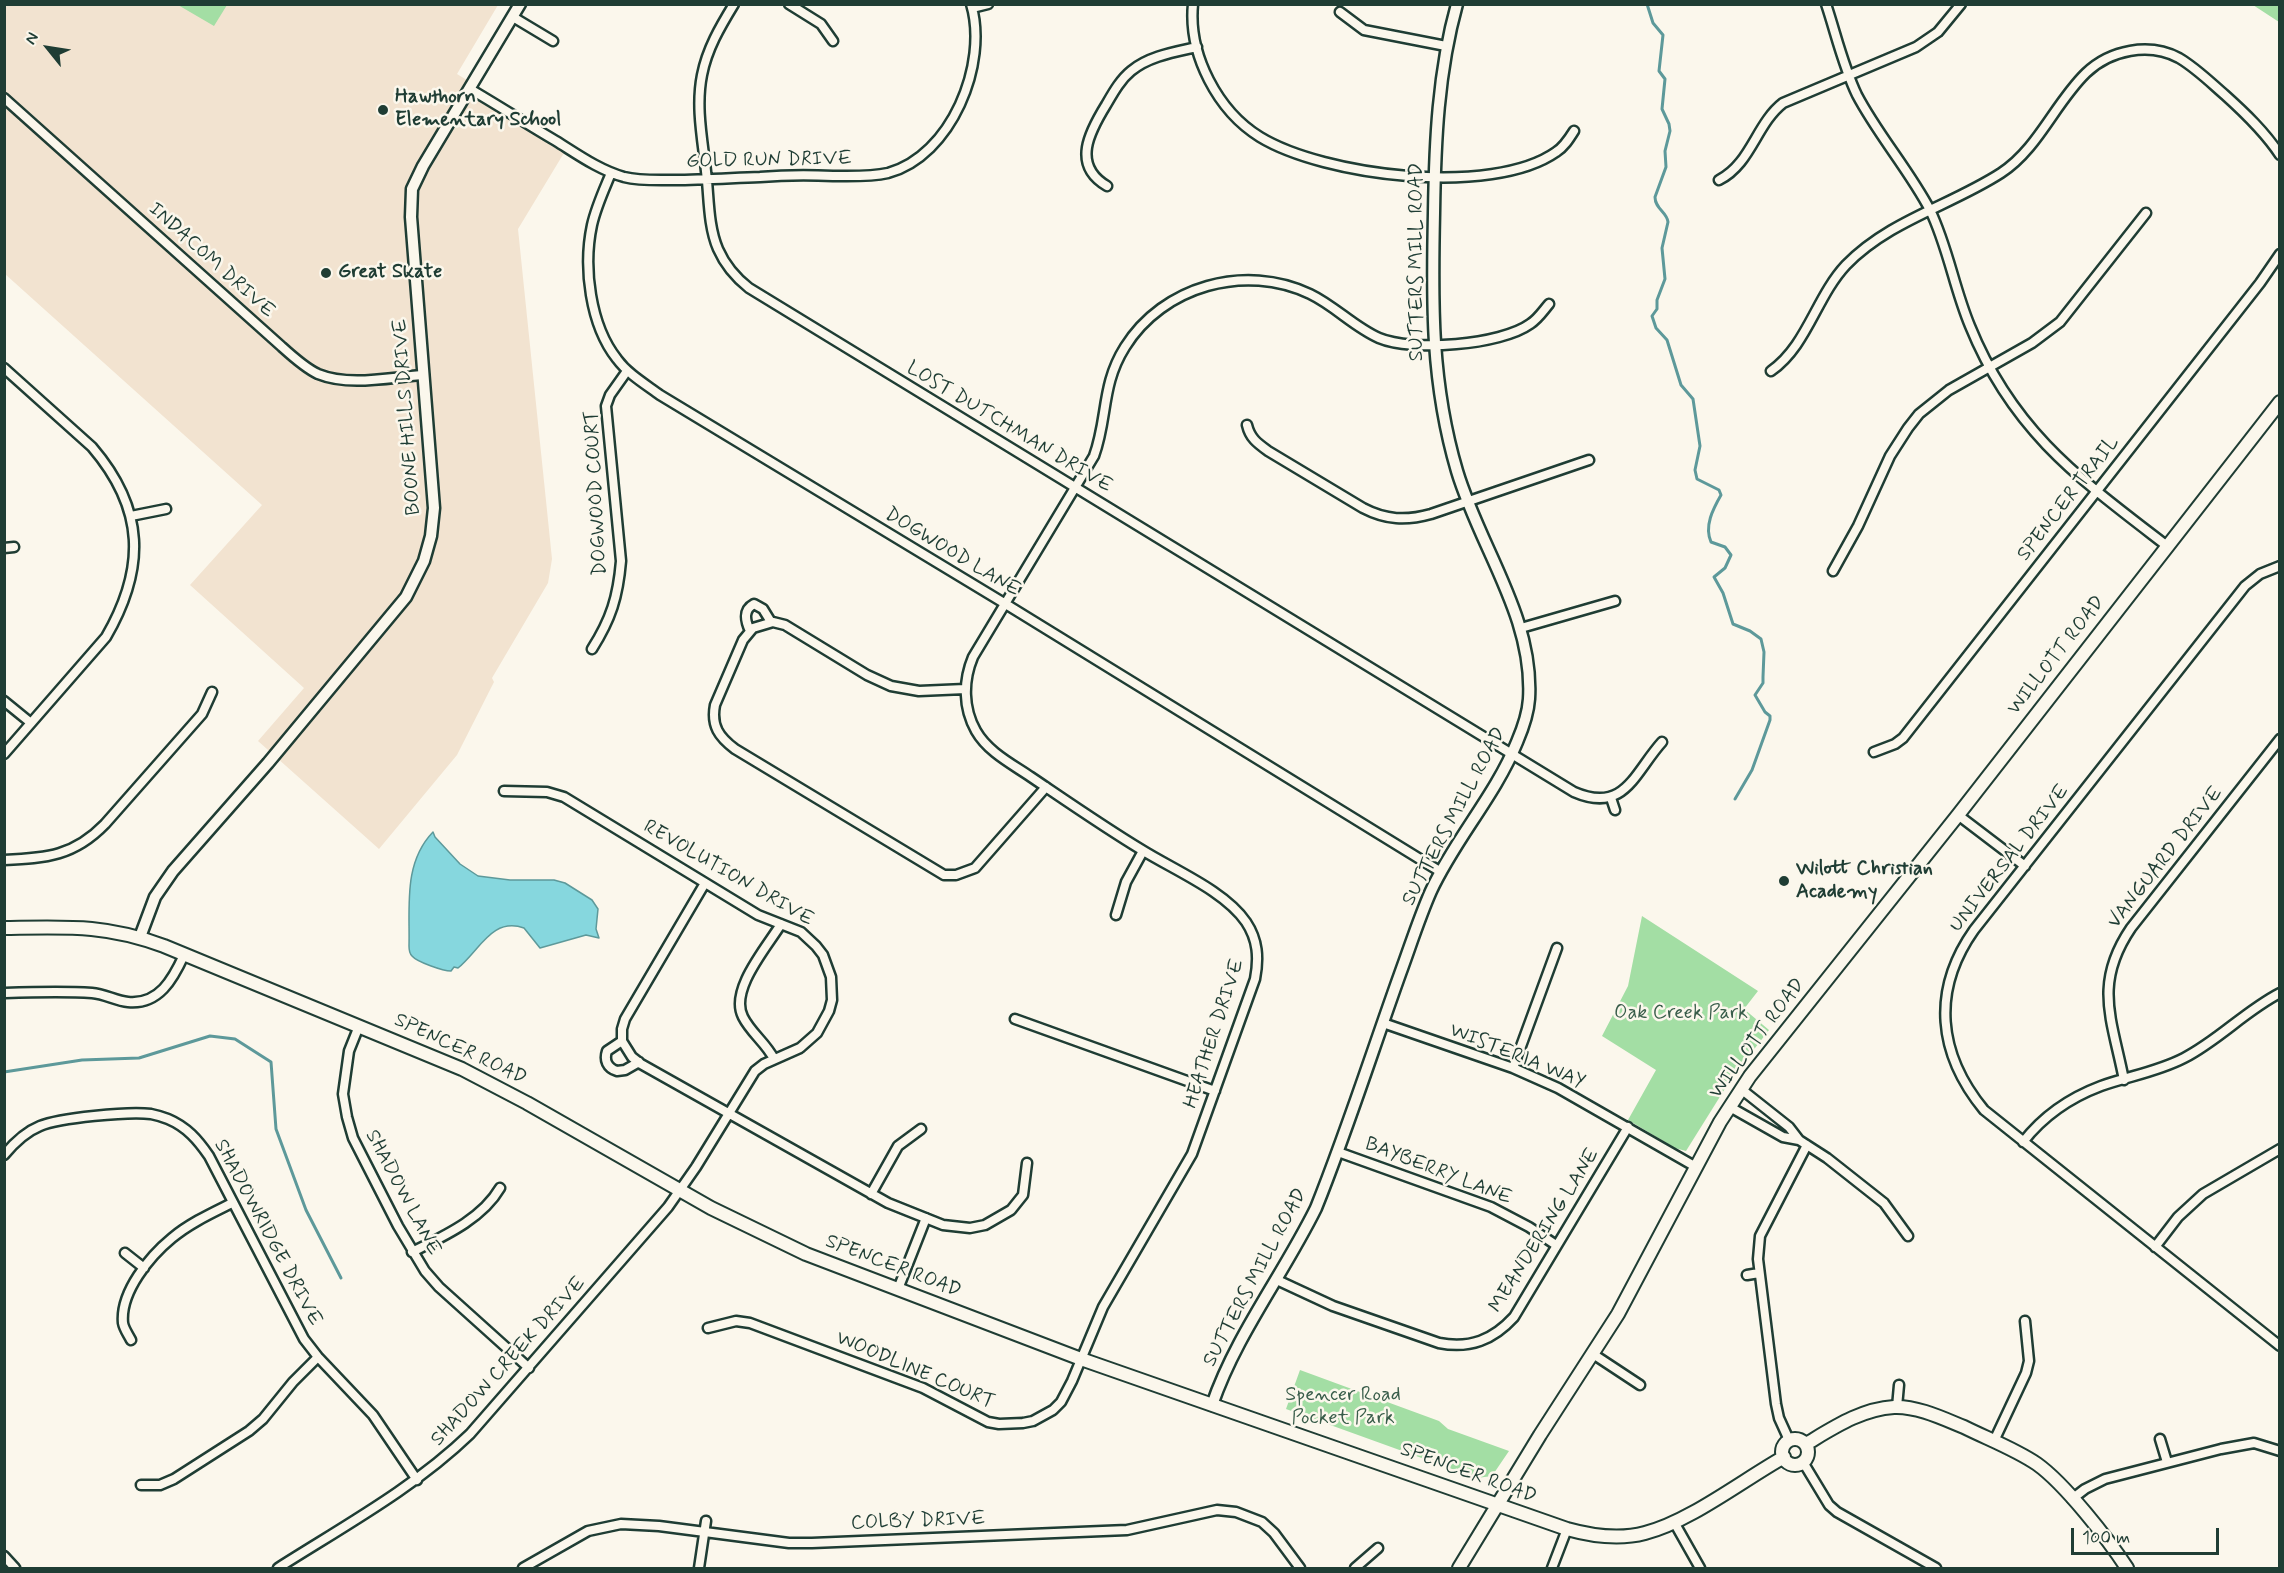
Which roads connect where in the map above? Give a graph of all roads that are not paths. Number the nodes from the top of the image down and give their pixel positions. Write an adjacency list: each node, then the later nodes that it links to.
1 (520, 4): 11 (street, BOONE HILLS DRIVE)
2 (734, 4): 23 (street, LOST DUTCHMAN DRIVE)
3 (789, 4): 13 (street)
4 (988, 4): 9 (street)
5 (1193, 4): 14 (street)
6 (1457, 4): 15 (street, SUTTERS MILL ROAD)
7 (1826, 4): 16 (street)
8 (1961, 4): 16 (street)
9 (971, 6): 23 (street, GOLD RUN DRIVE)
10 (1340, 12): 15 (street)
11 (513, 17): 12 (street); 17 (street, BOONE HILLS DRIVE)
12 (553, 41)
13 (833, 41)
14 (1197, 46): 22 (street); 25 (street)
15 (1446, 46): 22 (street, SUTTERS MILL ROAD)
16 (1849, 75): 24 (street); 26 (street)
17 (470, 89): 21 (street, GOLD RUN DRIVE); 35 (street, BOONE HILLS DRIVE)
18 (4, 98): 35 (street, INDACOM DRIVE)
19 (1574, 131): 22 (street)
20 (2280, 155): 26 (street)
21 (611, 173): 23 (street, GOLD RUN DRIVE); 33 (street, DOGWOOD LANE)
22 (1434, 178): 30 (street, SUTTERS MILL ROAD)
23 (707, 180): 39 (street, LOST DUTCHMAN DRIVE)
24 (1719, 180)
25 (1107, 186)
26 (1929, 210): 32 (street); 34 (street)
27 (2146, 213): 32 (street)
28 (2280, 254): 40 (street, SPENCER TRAIL)
29 (1549, 304): 30 (street)
30 (1433, 345): 39 (street); 41 (street, SUTTERS MILL ROAD)
31 (4, 368): 43 (street)
32 (1988, 368): 40 (street); 46 (street)
33 (627, 370): 48 (street, DOGWOOD LANE); 52 (street, DOGWOOD COURT)
34 (1771, 371)
35 (424, 375): 75 (street, BOONE HILLS DRIVE)
36 (2280, 402): 44 (main road, WILLOTT ROAD)
37 (1247, 425): 41 (street)
38 (1588, 460): 41 (street)
39 (1075, 487): 48 (street); 61 (street, LOST DUTCHMAN DRIVE)
40 (2097, 491): 44 (street); 59 (street, SPENCER TRAIL)
41 (1467, 501): 50 (street, SUTTERS MILL ROAD)
42 (166, 509): 43 (street)
43 (131, 516): 56 (street)
44 (2167, 546): 66 (main road, WILLOTT ROAD)
45 (2280, 566): 69 (street, UNIVERSAL DRIVE)
46 (1833, 571)
47 (1615, 601): 50 (street)
48 (1004, 603): 53 (street); 70 (street, DOGWOOD LANE)
49 (771, 622): 51 (street); 51 (street); 53 (street)
50 (1521, 628): 61 (street, SUTTERS MILL ROAD)
51 (750, 631): 62 (street)
52 (592, 650)
53 (965, 689): 62 (street, HEATHER DRIVE)
54 (212, 692): 68 (street)
55 (4, 701): 56 (street)
56 (31, 723): 60 (street)
57 (2280, 739): 87 (street, VANGUARD DRIVE)
58 (1662, 742): 64 (street)
59 (1874, 752)
60 (4, 753)
61 (1512, 754): 64 (street, LOST DUTCHMAN DRIVE); 70 (street, SUTTERS MILL ROAD)
62 (1046, 787): 67 (street, HEATHER DRIVE)
63 (504, 790): 71 (street, REVOLUTION DRIVE)
64 (1611, 798): 65 (street)
65 (1615, 810)
66 (1958, 814): 69 (street); 88 (main road, WILLOTT ROAD)
67 (1143, 851): 72 (street); 89 (street, HEATHER DRIVE)
68 (4, 860)
69 (2025, 866): 95 (street, UNIVERSAL DRIVE)
70 (1441, 872): 81 (street, SUTTERS MILL ROAD)
71 (705, 883): 73 (street, REVOLUTION DRIVE); 83 (street)
72 (1116, 915)
73 (781, 924): 84 (street); 84 (street, REVOLUTION DRIVE)
74 (4, 928): 75 (main road, SPENCER ROAD)
75 (140, 937): 77 (main road, SPENCER ROAD)
76 (1557, 948): 86 (street)
77 (184, 955): 78 (street); 82 (main road, SPENCER ROAD)
78 (4, 993)
79 (2280, 993): 87 (street)
80 (1015, 1019): 89 (street)
81 (1383, 1023): 86 (street, WISTERIA WAY); 97 (street, SUTTERS MILL ROAD)
82 (358, 1026): 102 (main road, SPENCER ROAD); 109 (street, SHADOW LANE)
83 (622, 1041): 85 (street); 85 (street)
84 (774, 1059): 91 (street, REVOLUTION DRIVE)
85 (639, 1062): 91 (street)
86 (1512, 1068): 92 (street, WISTERIA WAY)
87 (2124, 1080): 95 (street)
88 (1741, 1089): 90 (main road, WILLOTT ROAD); 94 (street)
89 (1215, 1090): 122 (street, HEATHER DRIVE)
90 (1730, 1107): 94 (street); 100 (main road, WILLOTT ROAD)
91 (728, 1114): 102 (street, REVOLUTION DRIVE); 103 (street)
92 (1628, 1127): 100 (street, WISTERIA WAY); 107 (street, MEANDERING LANE)
93 (921, 1129): 103 (street)
94 (1803, 1142): 106 (street); 112 (street)
95 (2023, 1142): 108 (street, UNIVERSAL DRIVE)
96 (2280, 1149): 108 (street)
97 (1338, 1152): 107 (street, BAYBERRY LANE); 114 (street, SUTTERS MILL ROAD)
98 (4, 1155): 104 (street, SHADOWRIDGE DRIVE)
99 (1027, 1163): 105 (street)
100 (1696, 1167): 120 (main road, WILLOTT ROAD)
101 (500, 1188): 109 (street)
102 (681, 1191): 115 (main road, SPENCER ROAD); 123 (street, SHADOW CREEK DRIVE)
103 (871, 1194): 105 (street)
104 (232, 1203): 111 (street); 121 (street, SHADOWRIDGE DRIVE)
105 (926, 1218): 115 (street)
106 (1908, 1236)
107 (1556, 1245): 114 (street, MEANDERING LANE)
108 (2154, 1247): 119 (street, UNIVERSAL DRIVE)
109 (412, 1252): 123 (street, SHADOW LANE)
110 (125, 1253): 111 (street)
111 (144, 1268): 118 (street)
112 (1760, 1273): 113 (street); 129 (street)
113 (1747, 1275)
114 (1276, 1281): 126 (street, SUTTERS MILL ROAD)
115 (898, 1289): 122 (main road, SPENCER ROAD)
116 (2025, 1321): 130 (street)
117 (708, 1328): 122 (street, WOODLINE COURT)
118 (131, 1340)
119 (2280, 1346)
120 (1593, 1354): 124 (street); 139 (main road, WILLOTT ROAD)
121 (318, 1357): 136 (street, SHADOWRIDGE DRIVE); 137 (street)
122 (1081, 1359): 126 (main road, SPENCER ROAD)
123 (529, 1368): 136 (street, SHADOW CREEK DRIVE)
124 (1640, 1385)
125 (1899, 1385): 127 (street)
126 (1212, 1405): 139 (main road, SPENCER ROAD)
127 (1897, 1407): 130 (main road); 131 (main road)
128 (2160, 1439): 135 (street)
129 (1790, 1440): 131 (main road); 133 (main road)
130 (1994, 1441): 138 (main road)
131 (1806, 1444): 134 (main road)
132 (2280, 1451): 135 (street)
133 (1784, 1457): 134 (main road); 141 (main road, SPENCER ROAD)
134 (1803, 1462): 155 (street)
135 (2167, 1462): 138 (street)
136 (417, 1480): 147 (street, SHADOW CREEK DRIVE)
137 (141, 1485)
138 (2072, 1499): 156 (main road)
139 (1497, 1506): 142 (main road, SPENCER ROAD); 152 (main road, WILLOTT ROAD)
140 (706, 1521): 143 (street)
141 (1674, 1522): 142 (main road, SPENCER ROAD); 154 (street)
142 (1567, 1529): 153 (street)
143 (703, 1533): 148 (street, COLBY DRIVE); 149 (street); 150 (street, COLBY DRIVE)
144 (1378, 1548): 151 (street)
145 (4, 1556): 146 (street)
146 (15, 1568)
147 (278, 1569)
148 (523, 1569)
149 (699, 1569)
150 (1300, 1569)
151 (1354, 1569)
152 (1459, 1569)
153 (1552, 1569)
154 (1700, 1569)
155 (1936, 1569)
156 (2127, 1569)

